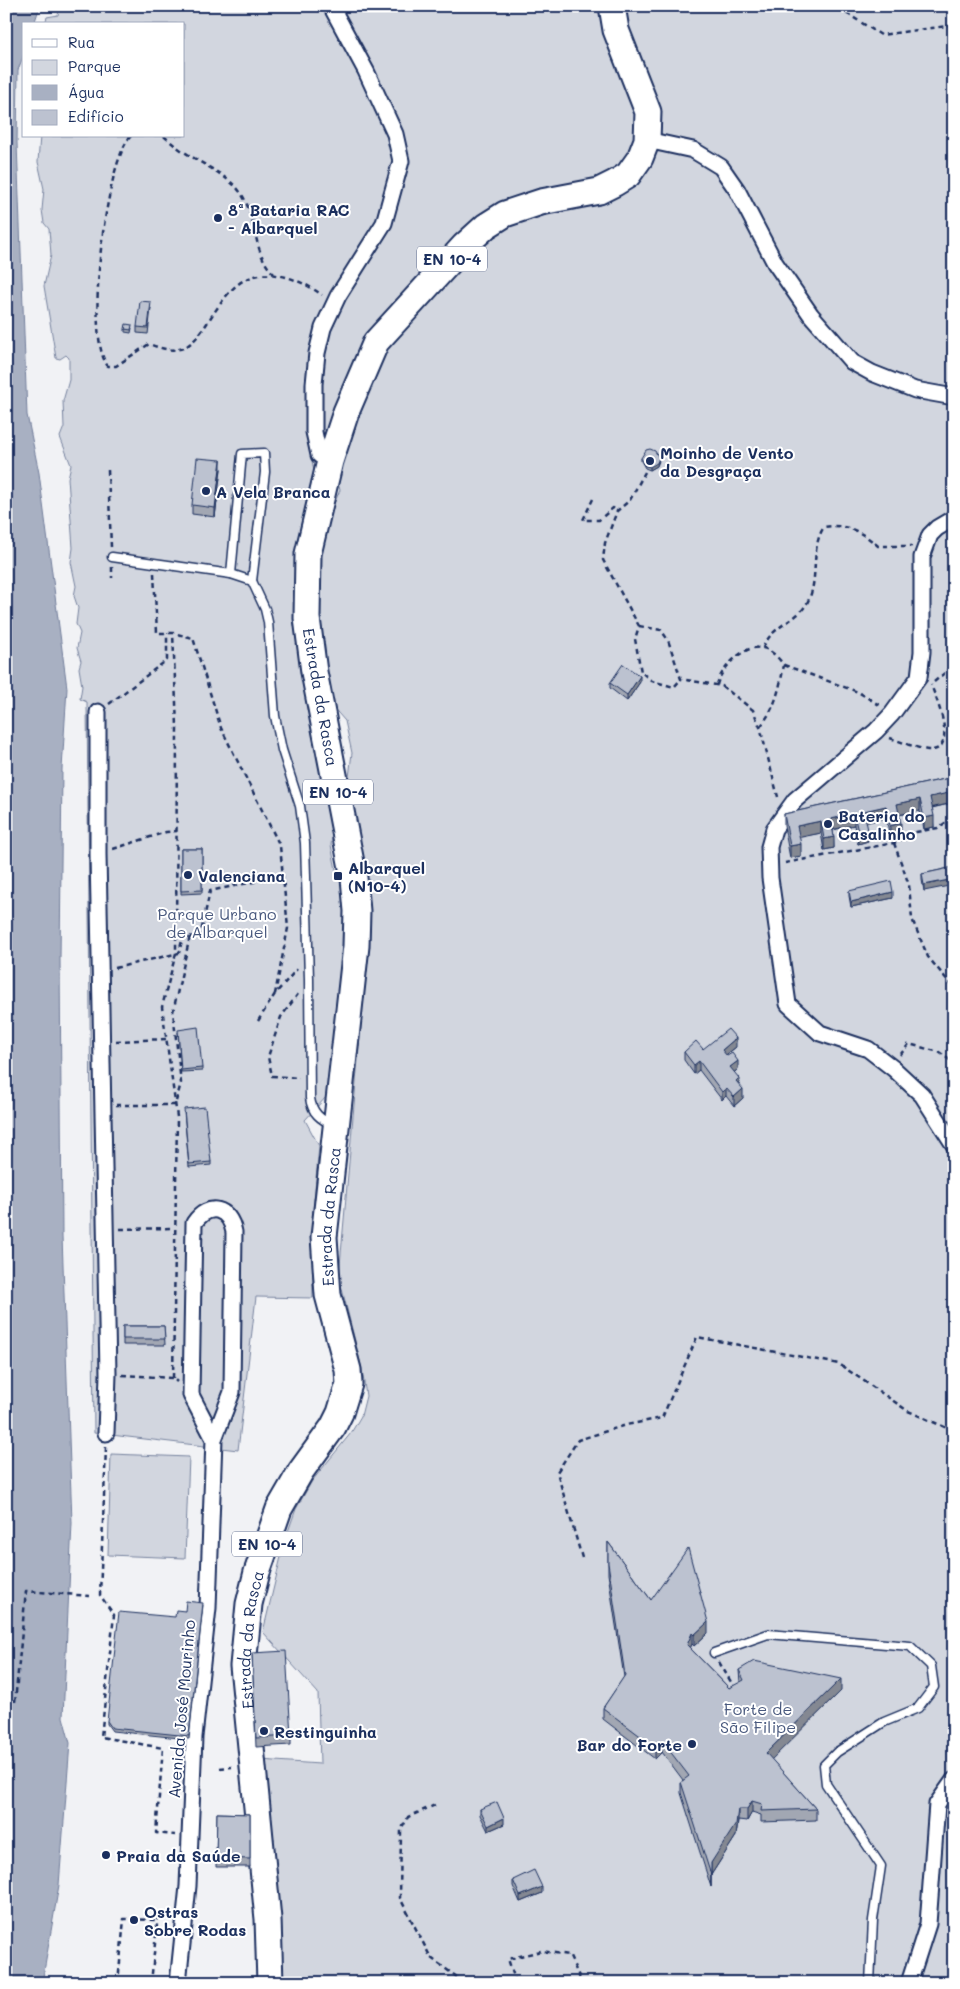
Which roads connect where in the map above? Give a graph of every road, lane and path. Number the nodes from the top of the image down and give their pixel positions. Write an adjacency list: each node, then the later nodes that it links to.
1 (331, 6): 9 (street)
2 (612, 6): 7 (main road, EN 10-4)
3 (842, 6): 4 (path)
4 (954, 25)
5 (129, 138): 8 (path)
6 (166, 138): 8 (path)
7 (647, 140): 10 (street); 11 (main road, EN 10-4)
8 (274, 274): 9 (path)
9 (334, 303): 11 (street)
10 (954, 397)
11 (330, 461): 58 (main road, Estrada da Rasca / EN 10-4)
12 (108, 470): 18 (path)
13 (645, 472): 15 (path)
14 (593, 499): 15 (path)
15 (617, 510): 23 (path)
16 (954, 518): 17 (street)
17 (926, 545): 27 (path); 30 (street)
18 (112, 557): 19 (lane); 21 (path)
19 (154, 564): 20 (lane); 24 (path)
20 (231, 574): 22 (lane); 22 (lane)
21 (112, 578)
22 (252, 581): 45 (lane)
23 (639, 626): 29 (path); 29 (path)
24 (168, 632): 25 (path); 32 (path)
25 (174, 633): 38 (path); 42 (path)
26 (954, 646): 30 (path)
27 (763, 648): 28 (path); 31 (path)
28 (784, 665): 33 (path); 34 (path)
29 (681, 679): 31 (path)
30 (925, 681): 33 (street); 35 (path)
31 (717, 686): 34 (path)
32 (98, 712): 40 (street)
33 (892, 714): 35 (street)
34 (760, 727): 36 (path)
35 (876, 731): 36 (street)
36 (783, 816): 54 (street)
37 (954, 823): 39 (path)
38 (177, 831): 40 (path); 44 (path)
39 (894, 843): 41 (path); 48 (path)
40 (98, 854): 46 (street)
41 (781, 864)
42 (282, 876): 43 (path); 49 (path)
43 (190, 936): 44 (path); 57 (path)
44 (176, 953): 46 (path); 51 (path)
45 (308, 956): 47 (lane); 49 (path)
46 (101, 972): 52 (street)
47 (310, 979): 55 (lane); 55 (path)
48 (954, 988)
49 (275, 994): 50 (path)
50 (258, 1021)
51 (167, 1039): 52 (path); 57 (path)
52 (102, 1041): 56 (street)
53 (954, 1063): 54 (path)
54 (890, 1066): 59 (street)
55 (310, 1080): 58 (lane)
56 (102, 1105): 57 (path); 61 (street)
57 (175, 1105): 60 (path)
58 (335, 1125): 79 (main road, Estrada da Rasca / EN 10-4)
59 (954, 1145)
60 (174, 1228): 61 (path); 62 (path)
61 (105, 1229): 62 (street)
62 (108, 1374): 64 (street)
63 (954, 1431): 66 (path)
64 (106, 1433): 73 (path)
65 (214, 1439): 65 (street, Avenida José Mourinho); 73 (street, Avenida José Mourinho)
66 (582, 1558)
67 (90, 1596): 70 (path)
68 (714, 1653): 69 (path); 83 (lane)
69 (739, 1695)
70 (15, 1702)
71 (954, 1780): 84 (street)
72 (434, 1805): 80 (path)
73 (190, 1836): 74 (street, Avenida José Mourinho)
74 (185, 1917): 75 (path); 78 (street, Avenida José Mourinho)
75 (157, 1920): 76 (path); 77 (path)
76 (118, 1983)
77 (150, 1983)
78 (178, 1983)
79 (270, 1983)
80 (465, 1983)
81 (516, 1983): 82 (path)
82 (582, 1983)
83 (870, 1983)
84 (909, 1983)

